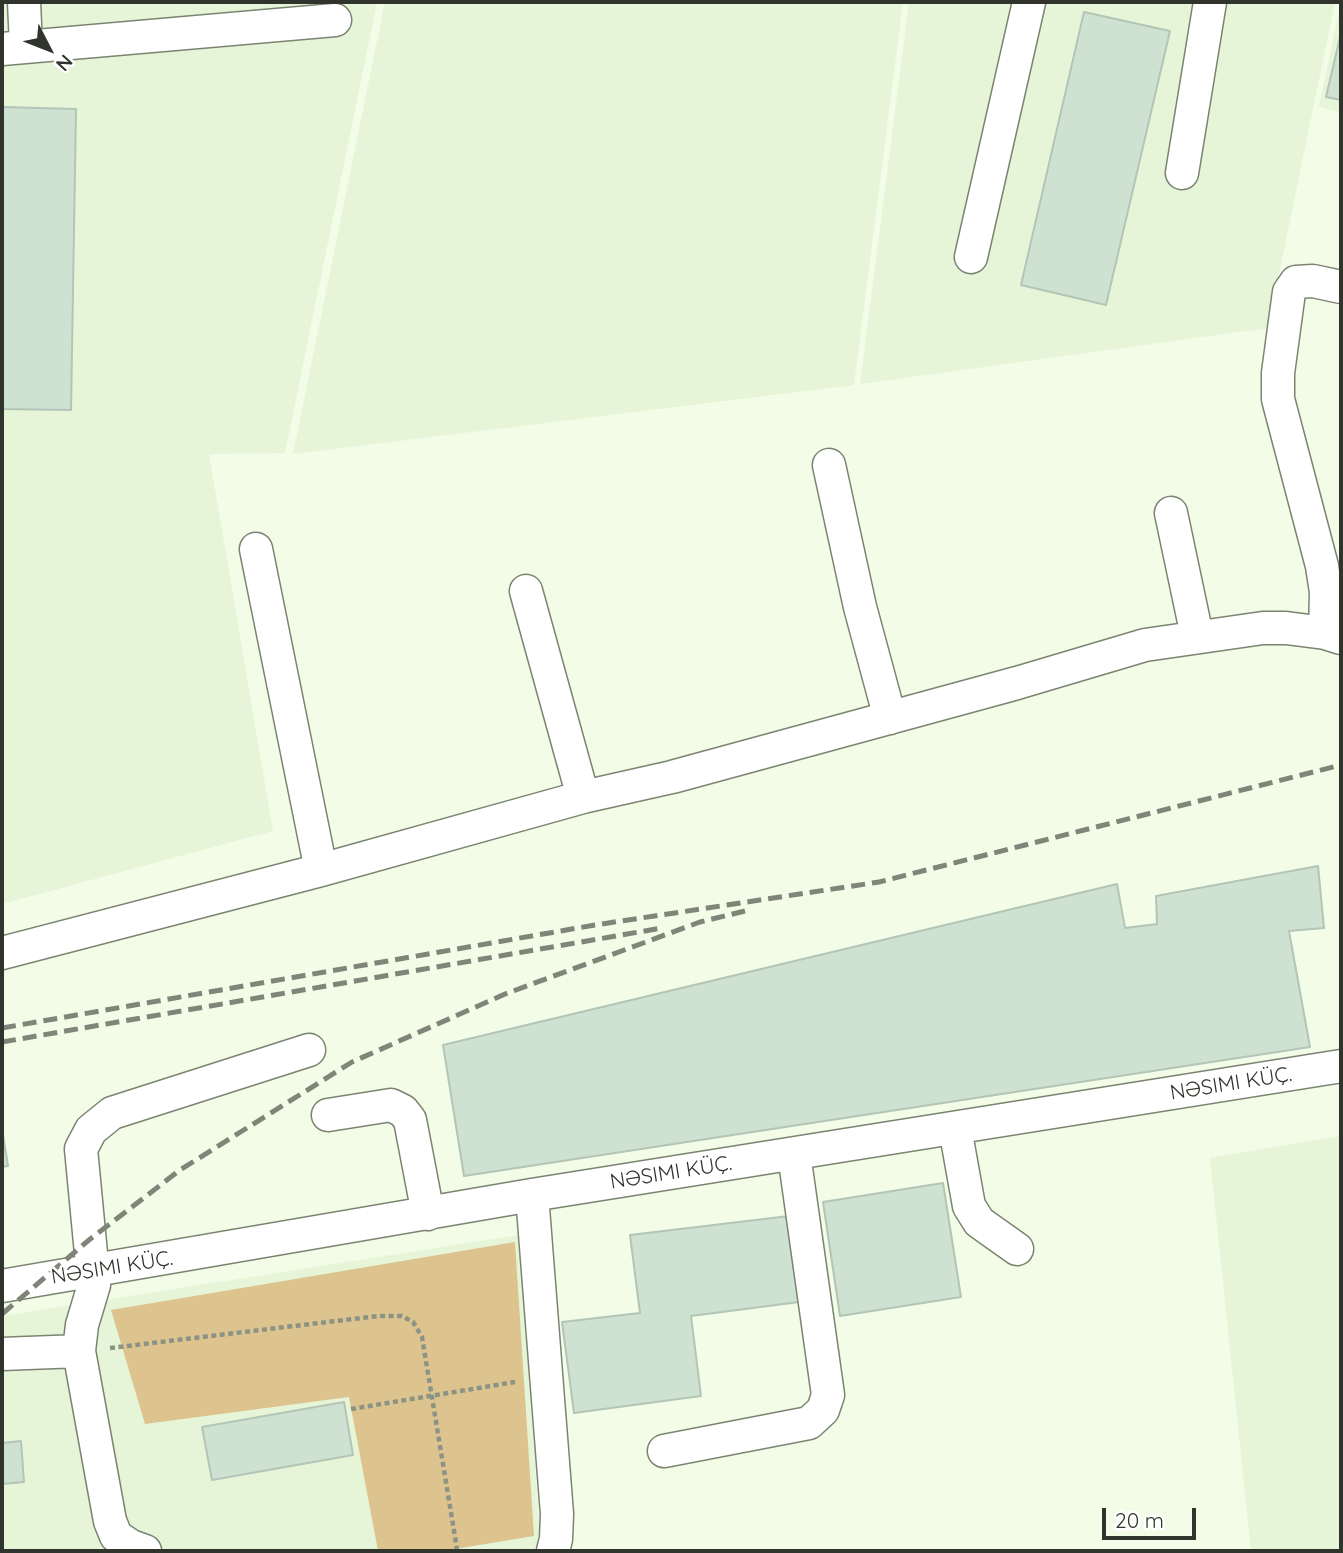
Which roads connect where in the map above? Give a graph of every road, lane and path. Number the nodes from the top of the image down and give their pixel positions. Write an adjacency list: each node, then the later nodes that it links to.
1 (24, 2): 5 (street)
2 (1028, 2): 7 (street)
3 (1210, 2): 6 (street)
4 (335, 20): 5 (street)
5 (14, 48)
6 (1182, 173)
7 (971, 257)
8 (1341, 287): 14 (street)
9 (829, 465): 15 (street)
10 (1171, 513): 13 (street)
11 (256, 549): 17 (street)
12 (526, 591): 16 (street)
13 (1197, 636): 14 (street); 15 (street)
14 (1333, 636)
15 (890, 718): 16 (street)
16 (583, 797): 17 (street)
17 (321, 870): 18 (street)
18 (2, 953)
19 (309, 1049): 27 (street)
20 (1341, 1066): 22 (street, NƏSIMI KÜÇ.)
21 (328, 1115): 25 (street)
22 (955, 1128): 23 (street, NƏSIMI KÜÇ.); 26 (street)
23 (794, 1154): 24 (street, NƏSIMI KÜÇ.); 34 (street)
24 (533, 1195): 25 (street, NƏSIMI KÜÇ.); 31 (street)
25 (428, 1214): 27 (street, NƏSIMI KÜÇ.)
26 (1017, 1249)
27 (93, 1272): 28 (street, NƏSIMI KÜÇ.); 29 (street)
28 (2, 1286)
29 (79, 1351): 30 (street); 32 (path); 36 (street)
30 (2, 1354)
31 (547, 1376): 32 (path); 37 (street)
32 (432, 1395): 33 (path); 35 (path)
33 (351, 1409)
34 (664, 1451)
35 (457, 1549)
36 (145, 1551)
37 (553, 1551)

